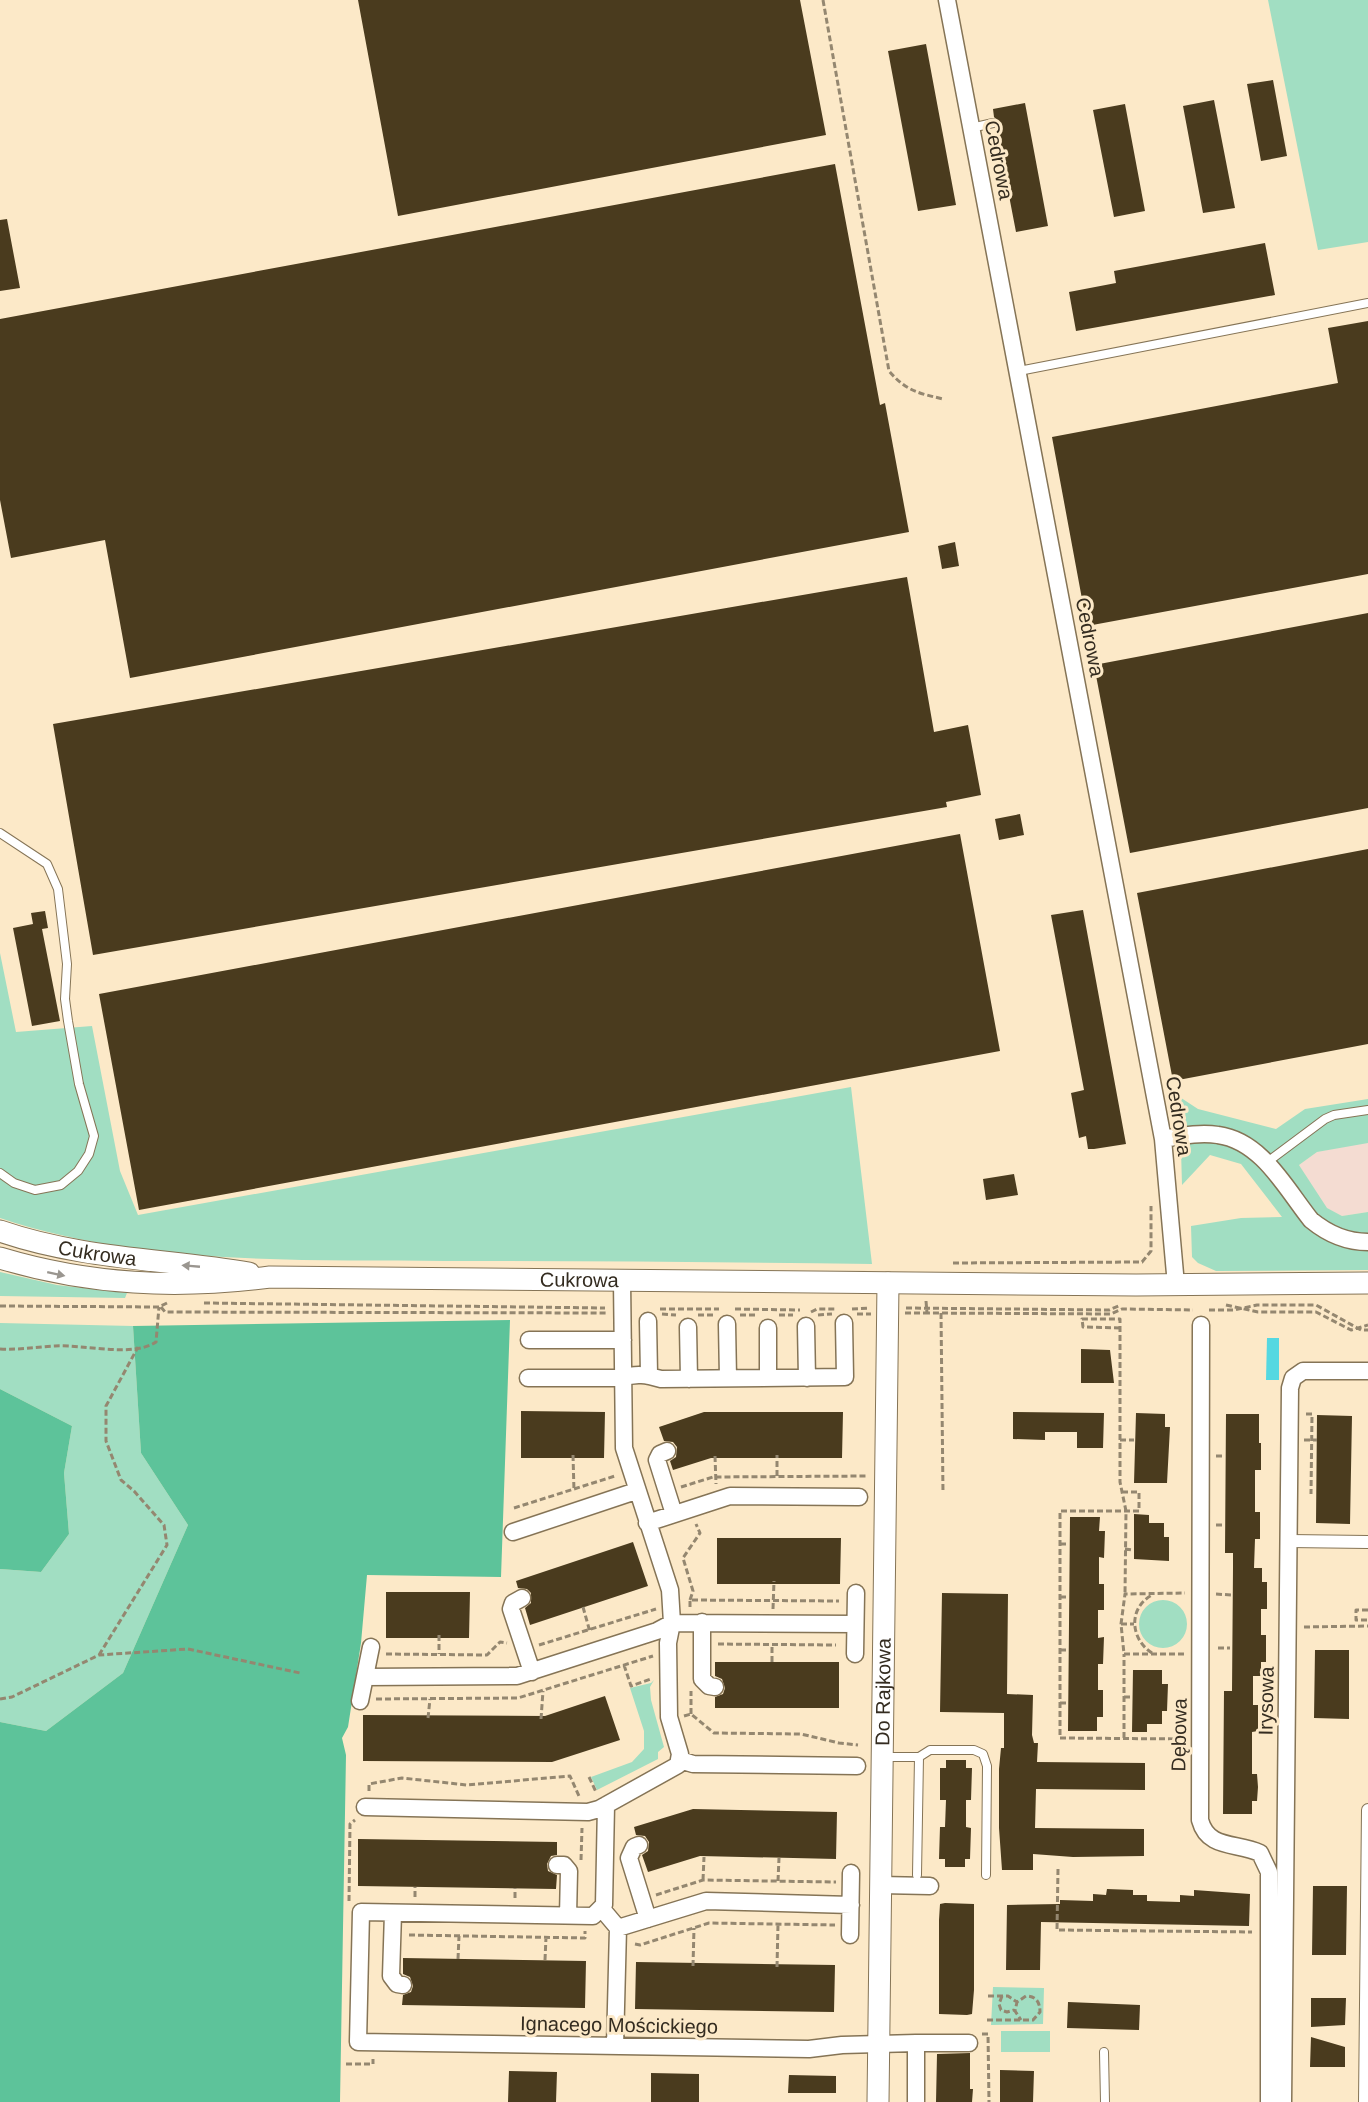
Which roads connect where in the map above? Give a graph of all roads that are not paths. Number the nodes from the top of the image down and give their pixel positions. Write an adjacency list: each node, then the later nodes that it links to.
1 (947, 0): 3 (street, Cedrowa)
2 (993, 123): 3 (lane)
3 (971, 128): 5 (street, Cedrowa)
4 (1368, 303): 5 (lane)
5 (1019, 371): 8 (street, Cedrowa)
6 (0, 832): 10 (lane)
7 (1368, 1110): 9 (lane)
8 (1163, 1138): 9 (street); 18 (street, Cedrowa)
9 (1266, 1163): 12 (street)
10 (0, 1173)
11 (0, 1231): 14 (street, Cukrowa, one-way to 11)
12 (1368, 1242)
13 (0, 1258): 14 (street, Cukrowa, one-way to 14)
14 (270, 1277): 15 (street, Cukrowa)
15 (622, 1280): 16 (street, Cukrowa); 27 (street)
16 (888, 1283): 18 (street, Cukrowa); 55 (street, Do Rajkowa)
17 (1368, 1283): 18 (street, Cukrowa)
18 (1176, 1285)
19 (845, 1314): 34 (street)
20 (652, 1315): 29 (street)
21 (725, 1318): 32 (street)
22 (809, 1319): 34 (street)
23 (1201, 1325): 84 (street, Dębowa)
24 (688, 1327): 35 (street)
25 (768, 1328): 33 (street)
26 (528, 1340): 27 (street)
27 (623, 1340): 31 (street)
28 (1368, 1371): 42 (street, Irysowa)
29 (649, 1374): 31 (street); 35 (street)
30 (528, 1378): 31 (street)
31 (622, 1378): 37 (street)
32 (728, 1378): 33 (street); 35 (street)
33 (768, 1378): 34 (street)
34 (807, 1378)
35 (689, 1379)
36 (667, 1452): 39 (street)
37 (632, 1493): 40 (street); 41 (street)
38 (859, 1497): 39 (street)
39 (674, 1514): 40 (street)
40 (647, 1523): 47 (street)
41 (513, 1532)
42 (1288, 1541): 43 (street); 85 (street, Irysowa)
43 (1368, 1542)
44 (856, 1593): 48 (street)
45 (522, 1598): 51 (street)
46 (707, 1622): 47 (street); 48 (street); 53 (street)
47 (672, 1623): 51 (street); 57 (street)
48 (855, 1624): 50 (street)
49 (370, 1651): 52 (street)
50 (855, 1654)
51 (538, 1670): 52 (street)
52 (365, 1677): 54 (street)
53 (715, 1687)
54 (360, 1701)
55 (882, 1757): 56 (lane); 67 (street, Do Rajkowa)
56 (919, 1757): 65 (lane); 66 (lane)
57 (680, 1760): 58 (street); 59 (street)
58 (857, 1766)
59 (602, 1797): 60 (street); 69 (street)
60 (367, 1807)
61 (1368, 1810): 86 (street)
62 (639, 1845): 72 (street)
63 (557, 1864): 71 (street)
64 (851, 1873): 68 (street)
65 (986, 1875)
66 (923, 1880): 67 (street)
67 (880, 1885): 76 (street, Do Rajkowa)
68 (850, 1905): 72 (street); 73 (street)
69 (602, 1910): 71 (street); 74 (street)
70 (393, 1913): 71 (street); 75 (street); 79 (street, Ignacego Mościckiego)
71 (577, 1916)
72 (648, 1918): 74 (street)
73 (844, 1930)
74 (618, 1934): 79 (street)
75 (403, 1985)
76 (879, 2043): 77 (street, Ignacego Mościckiego); 79 (street, Ignacego Mościckiego); 81 (street, Do Rajkowa)
77 (916, 2043): 78 (street, Ignacego Mościckiego); 82 (street)
78 (969, 2043)
79 (615, 2046)
80 (1104, 2052): 83 (lane)
81 (878, 2102)
82 (916, 2102)
83 (1105, 2102)
84 (1269, 2102)
85 (1283, 2102)
86 (1365, 2102)

